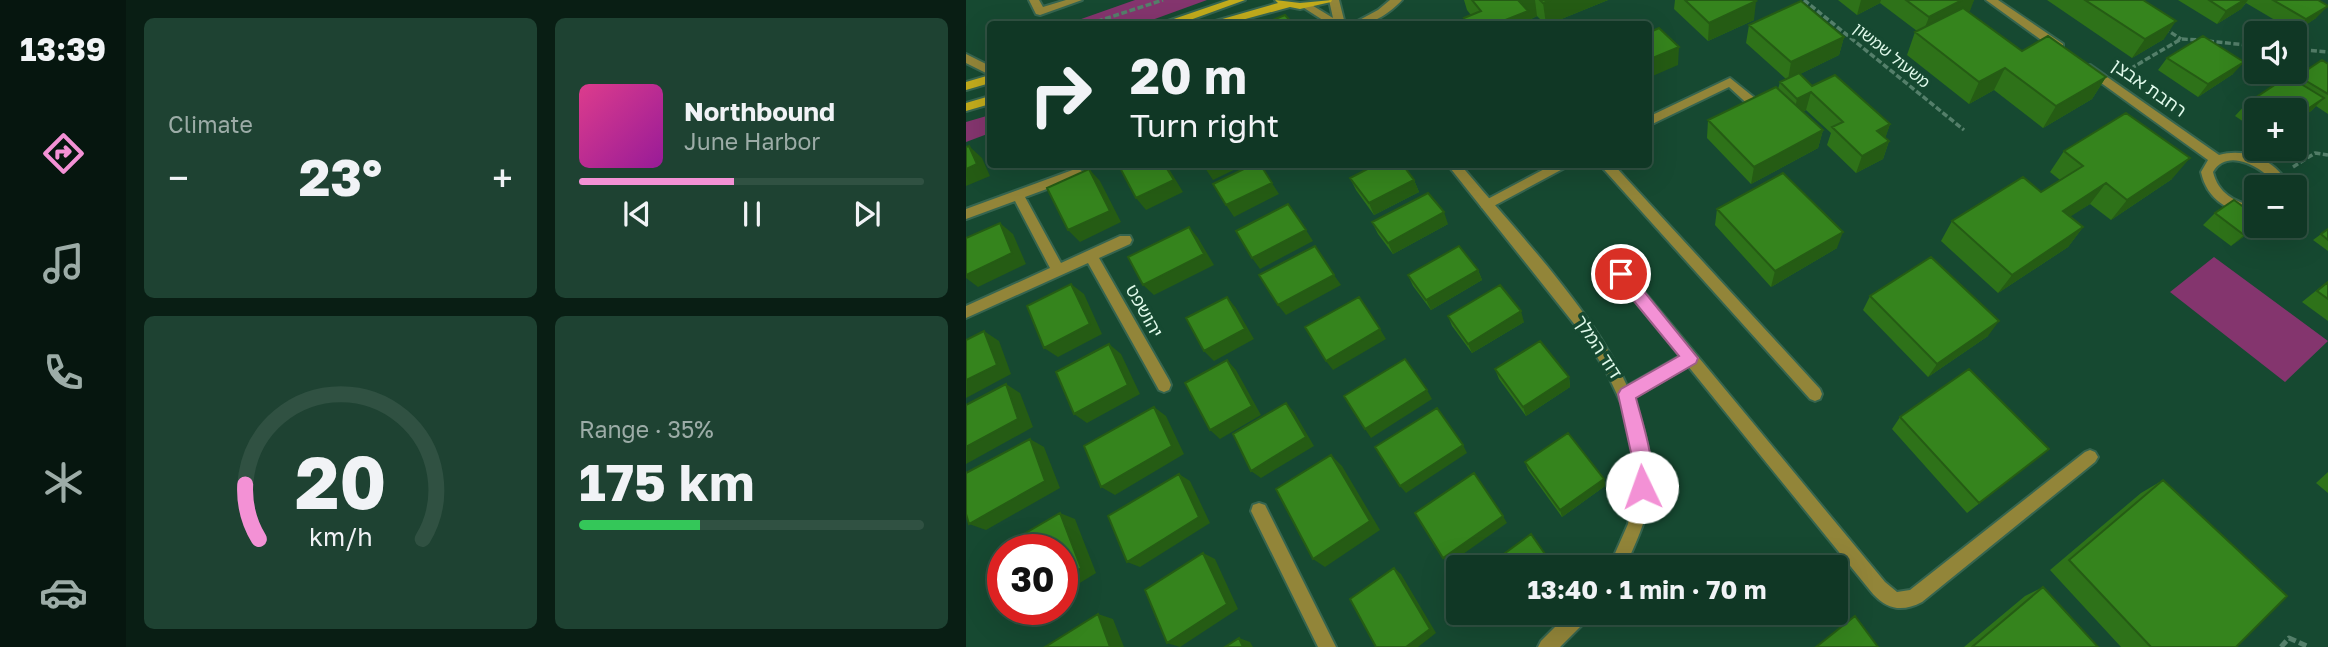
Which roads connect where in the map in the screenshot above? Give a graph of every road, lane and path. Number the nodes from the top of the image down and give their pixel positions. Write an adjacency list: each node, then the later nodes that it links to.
1 (1034, 0): 2 (street)
2 (1077, 0)
3 (1163, 0): 12 (path)
4 (1240, 0): 13 (street)
5 (1327, 0): 11 (street)
6 (1334, 0): 16 (street)
7 (1397, 0): 17 (street)
8 (1804, 0): 34 (path, משעול שמשון)
9 (1990, 0): 22 (street)
10 (1283, 2): 11 (street); 14 (street)
11 (1306, 6): 15 (street)
12 (1098, 21)
13 (1178, 21)
14 (1225, 21)
15 (1333, 21)
16 (1338, 21)
17 (1363, 21)
18 (2161, 26): 19 (path)
19 (2181, 38): 20 (path); 28 (path)
20 (2244, 45)
21 (2307, 50): 23 (path)
22 (2066, 52)
23 (2328, 52)
24 (966, 58): 26 (street)
25 (2076, 59): 28 (street, רחבת אבצן)
26 (987, 69)
27 (987, 80): 29 (street)
28 (2108, 81): 36 (street, רחבת אבצן)
29 (966, 86)
30 (987, 101): 32 (street)
31 (1757, 106): 33 (street)
32 (966, 107)
33 (1652, 120)
34 (1964, 130)
35 (2328, 155): 42 (path)
36 (2217, 160): 41 (street); 45 (street)
37 (1456, 168): 44 (street, דוד המלך)
38 (1558, 168): 44 (street)
39 (1609, 168): 55 (street)
40 (1078, 173): 43 (street)
41 (2274, 175)
42 (2289, 175)
43 (1018, 195): 46 (street); 49 (street)
44 (1486, 205): 54 (street, דוד המלך)
45 (2244, 208)
46 (966, 214)
47 (1125, 240): 48 (street)
48 (1091, 255): 49 (street); 53 (street, יהושפט)
49 (1058, 271): 51 (street)
50 (1621, 274): 52 (street)
51 (966, 313)
52 (1690, 358): 54 (street); 56 (street)
53 (1164, 385)
54 (1627, 394): 58 (street, דוד המלך)
55 (1815, 394)
56 (2090, 457)
57 (1259, 511): 60 (street)
58 (1624, 555)
59 (1570, 625): 61 (street)
60 (1327, 647)
61 (1547, 647)
62 (2281, 647): 63 (path)
63 (2309, 647)

